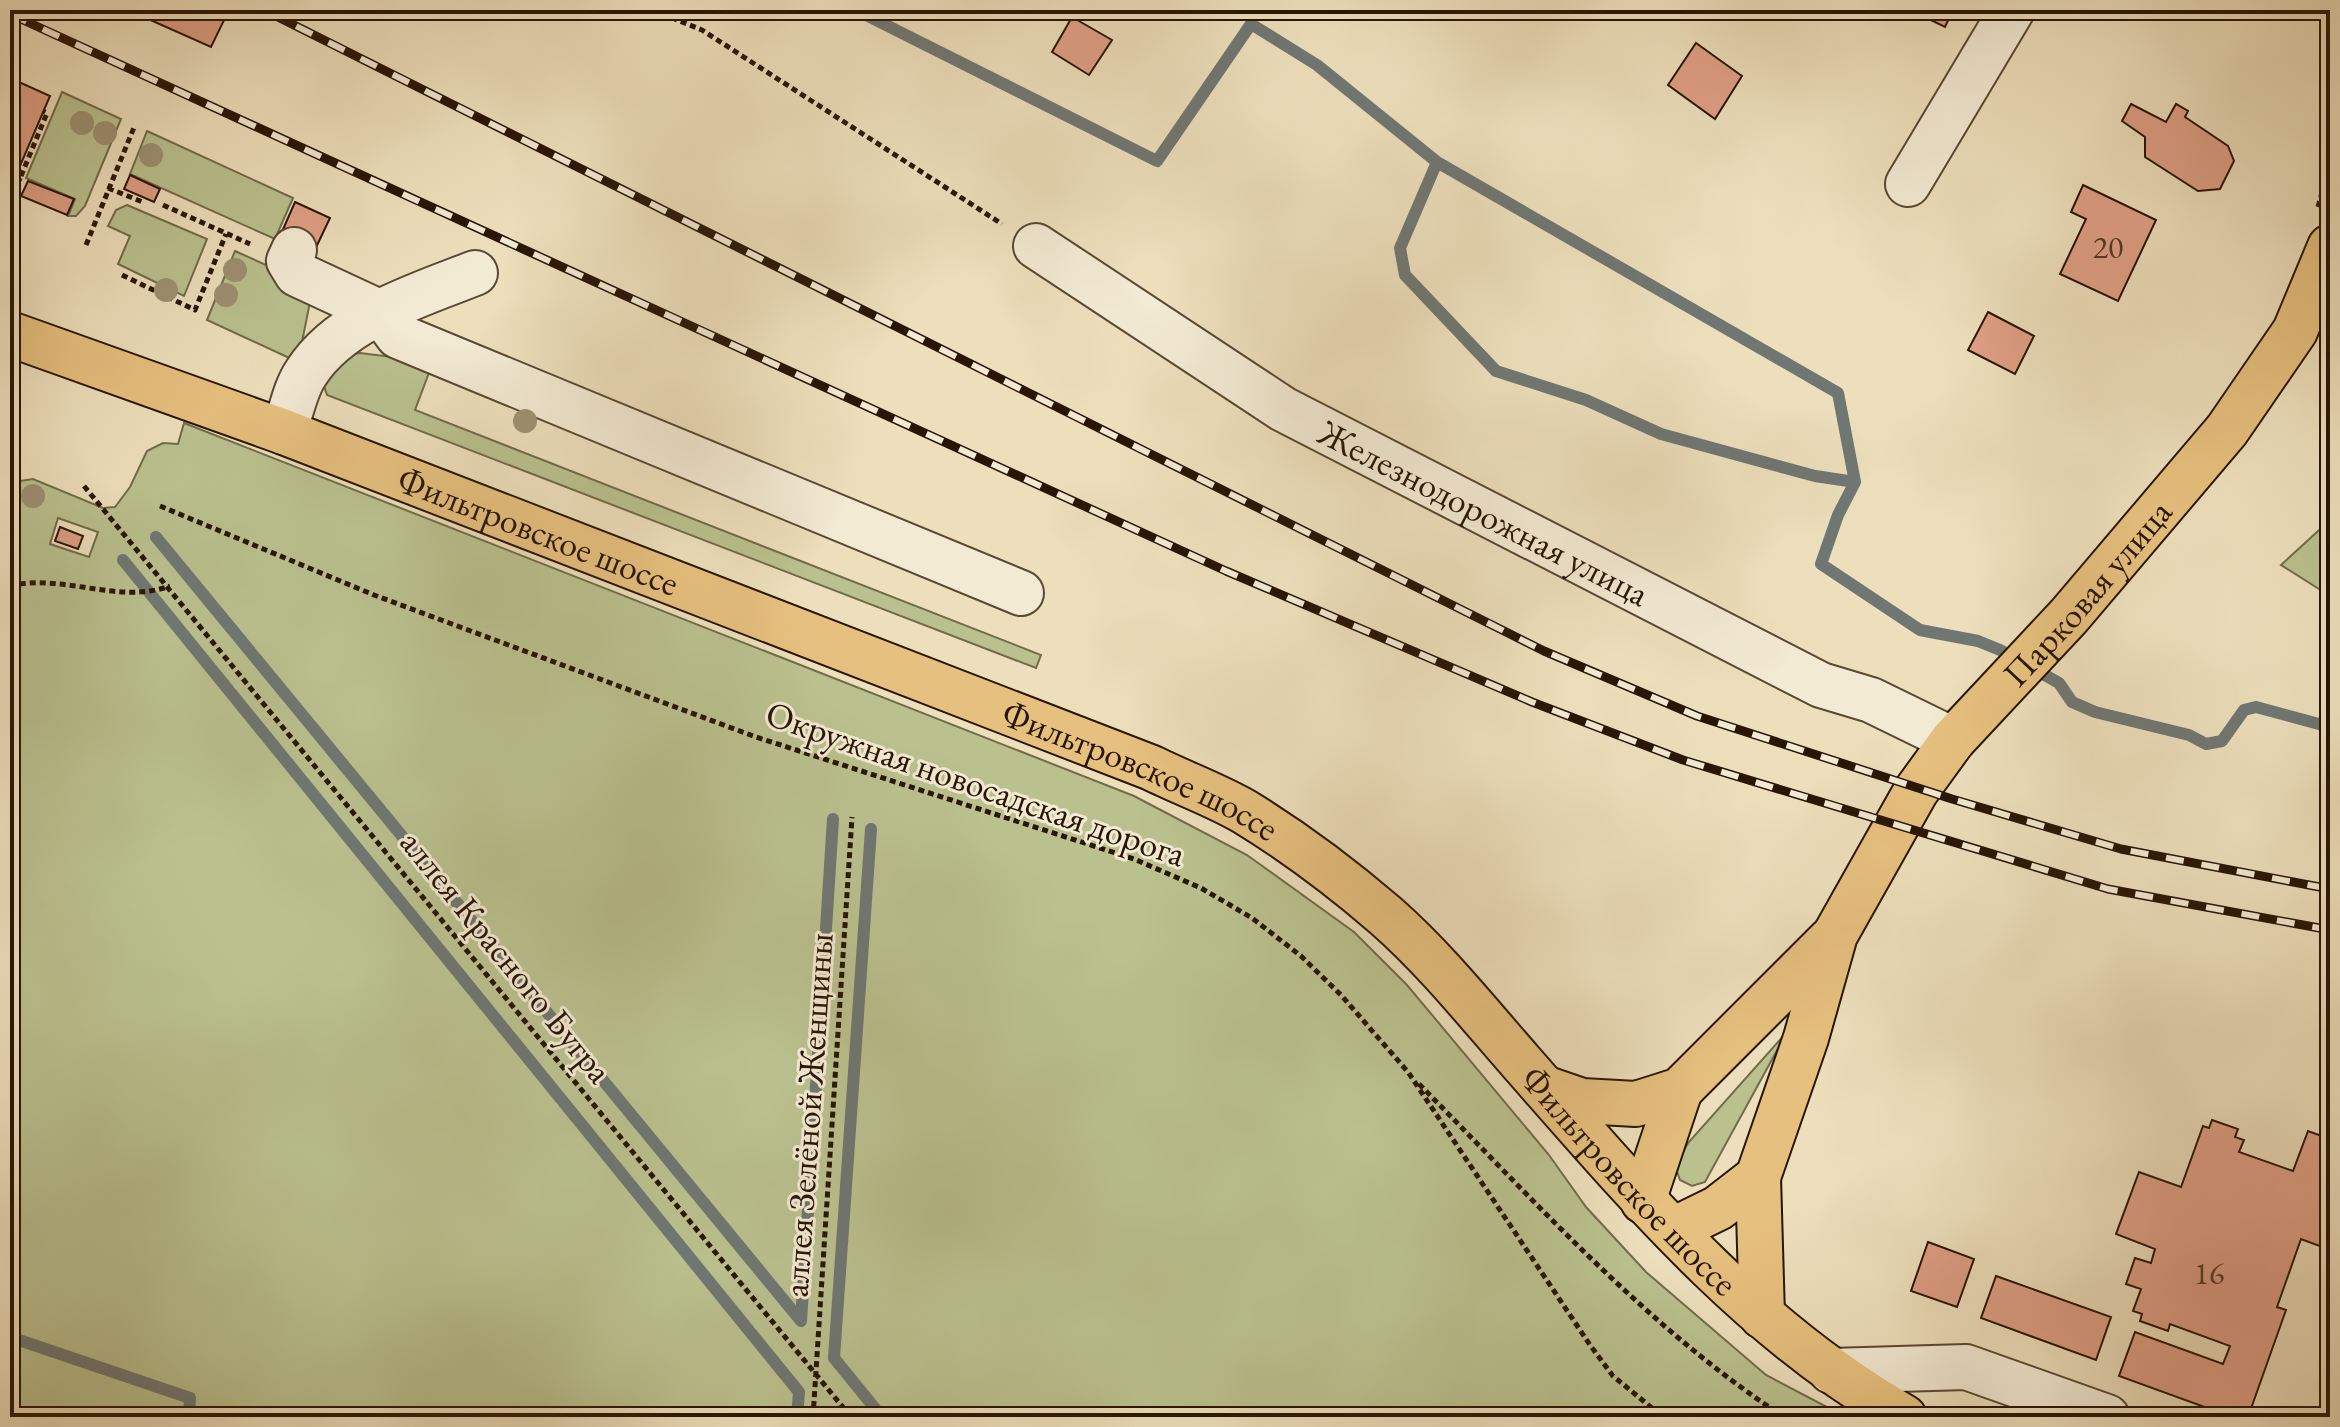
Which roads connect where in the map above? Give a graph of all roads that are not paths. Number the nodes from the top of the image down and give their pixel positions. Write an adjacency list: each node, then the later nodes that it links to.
1 (2012, 10): 2 (street)
2 (1908, 184)
3 (1036, 246): 11 (street, Железнодорожная улица)
4 (2330, 247): 11 (main road, Парковая улица)
5 (292, 256): 7 (street)
6 (475, 273): 7 (street)
7 (381, 313): 9 (street); 10 (street)
8 (10, 334): 9 (main road, Фильтровское шоссе)
9 (284, 432): 13 (main road, Фильтровское шоссе)
10 (1021, 593)
11 (1967, 728): 12 (main road, Парковая улица)
12 (1835, 935): 14 (main road, Парковая улица); 15 (main road, Парковая улица)
13 (1544, 1088): 14 (main road, Парковая улица); 16 (main road, Фильтровское шоссе)
14 (1680, 1090): 16 (main road)
15 (1758, 1177): 16 (main road); 17 (main road)
16 (1658, 1215): 17 (main road, Фильтровское шоссе)
17 (1762, 1316): 18 (main road, Фильтровское шоссе)
18 (1831, 1371): 19 (main road, Фильтровское шоссе); 20 (street)
19 (1904, 1417)
20 (2107, 1417)

